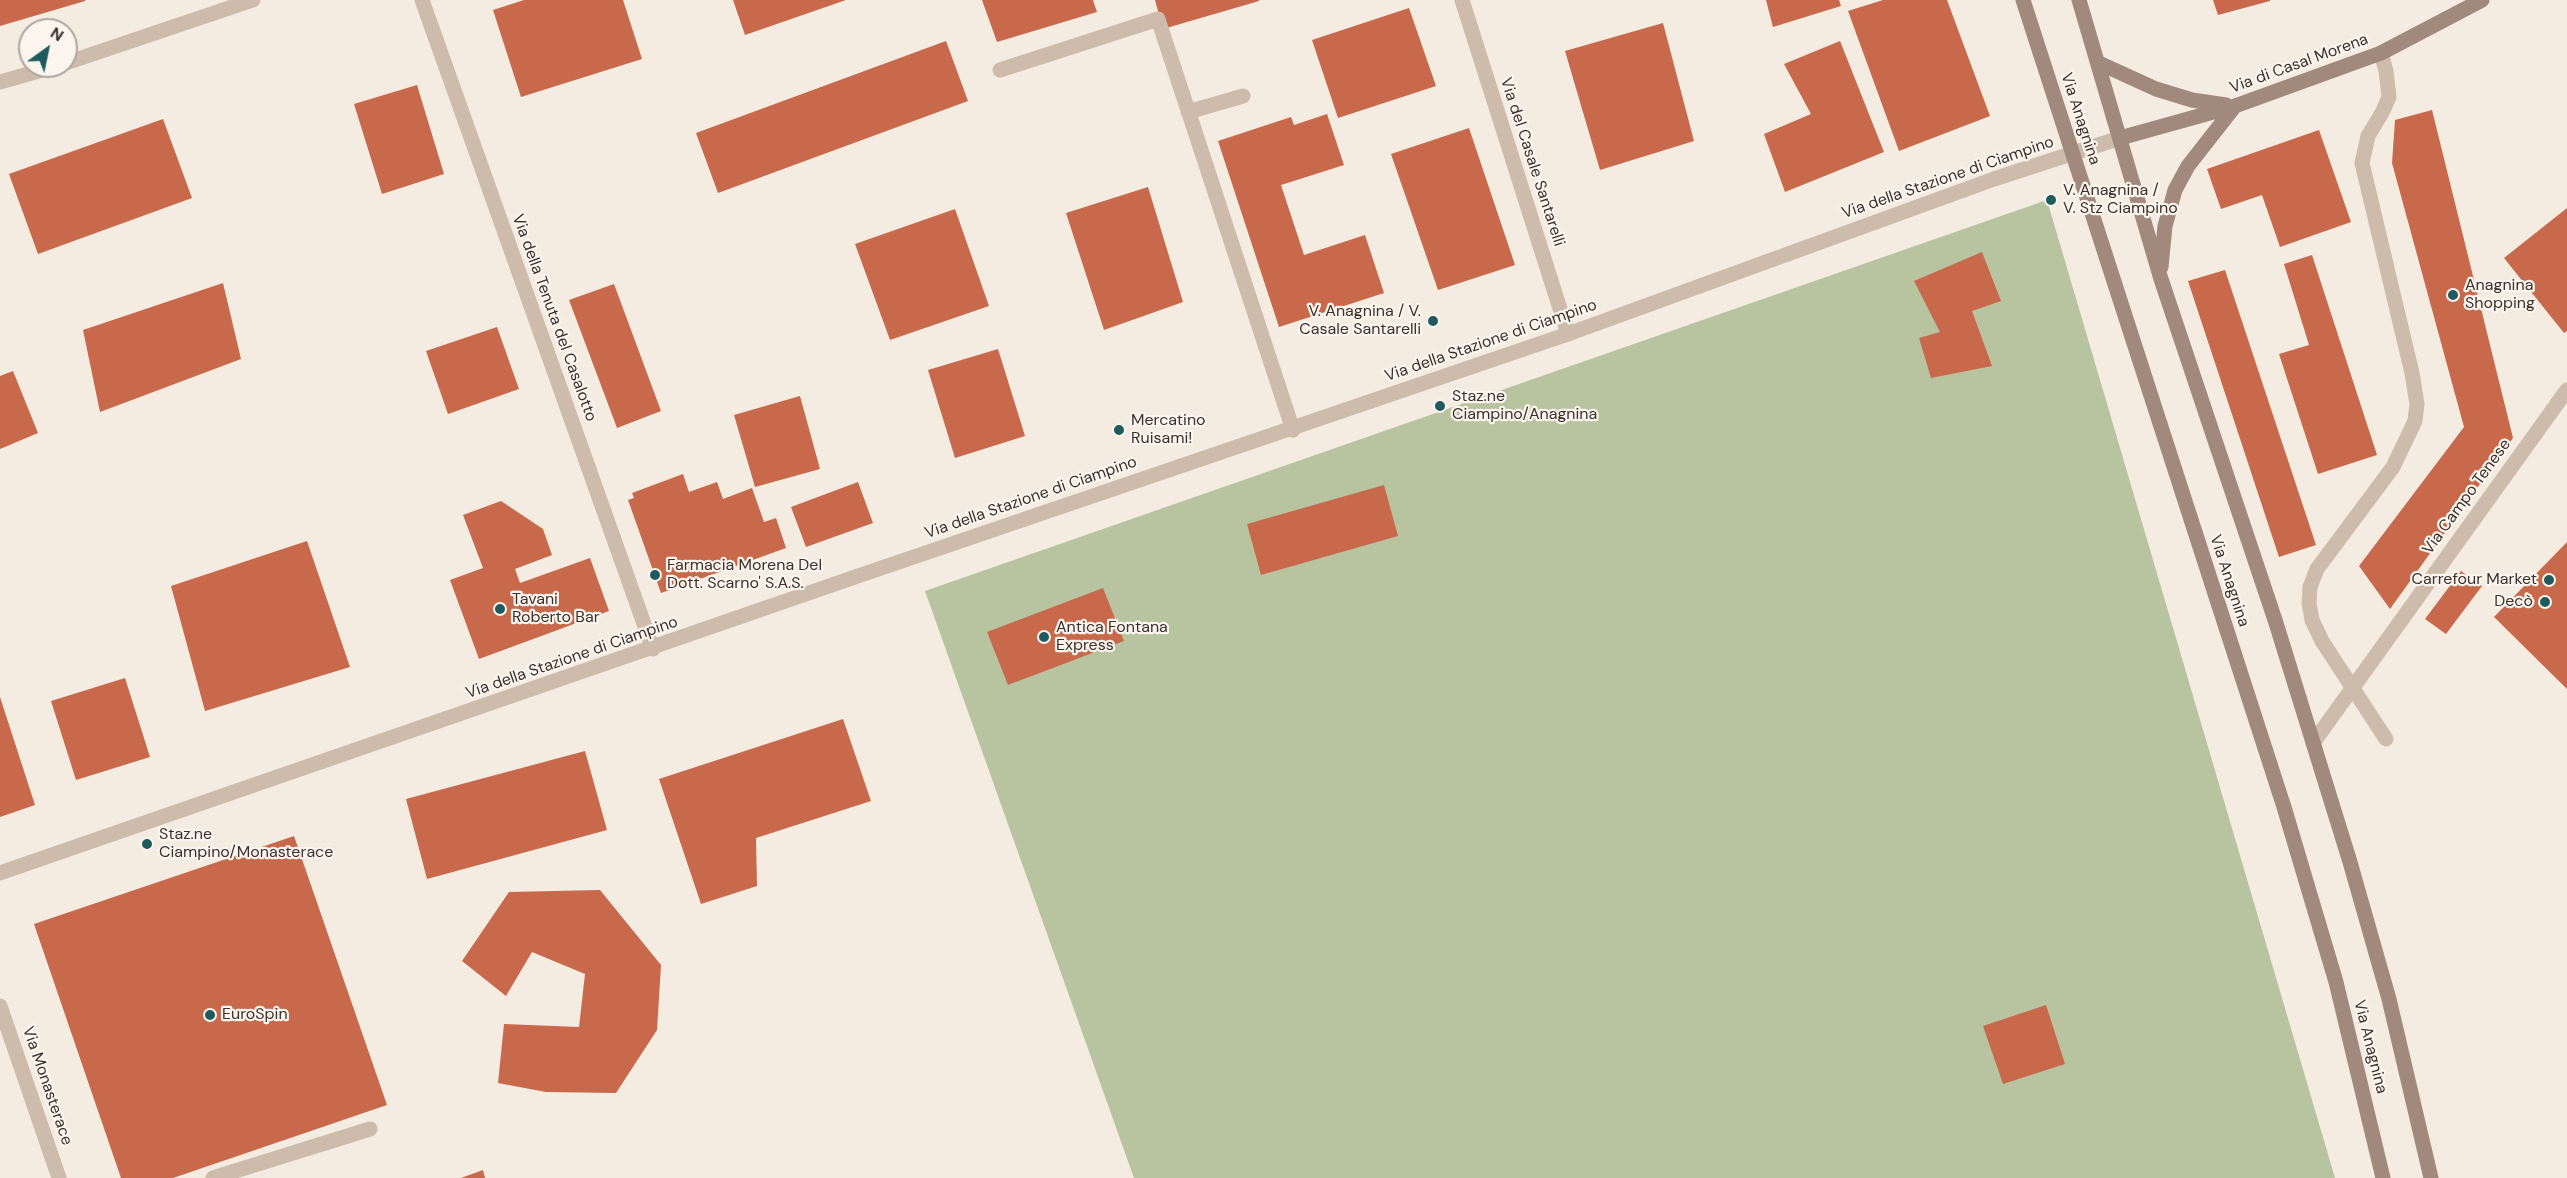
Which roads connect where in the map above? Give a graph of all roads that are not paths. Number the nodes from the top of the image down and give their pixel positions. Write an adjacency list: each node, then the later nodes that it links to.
1 (253, 0): 8 (street)
2 (422, 0): 22 (street, Via della Tenuta del Casalotto)
3 (1462, 0): 19 (street, Via del Casale Santarelli)
4 (2024, 0): 17 (main road, Via Anagnina)
5 (2079, 0): 9 (main road, Via Anagnina)
6 (2482, 0): 7 (main road, Via di Casal Morena)
7 (2381, 53): 14 (main road, Via di Casal Morena); 23 (street)
8 (78, 59)
9 (2099, 63): 14 (main road); 16 (main road, Via Anagnina)
10 (1000, 70): 15 (street)
11 (18, 77): 12 (street)
12 (0, 82)
13 (1243, 96): 15 (street)
14 (2235, 106): 16 (main road, Via di Casal Morena); 18 (main road)
15 (1188, 111): 21 (street)
16 (2120, 138): 17 (street, Via della Stazione di Ciampino); 18 (main road, Via Anagnina)
17 (2072, 153): 19 (street, Via della Stazione di Ciampino); 31 (main road, Via Anagnina)
18 (2160, 276): 25 (main road, Via Anagnina)
19 (1568, 334): 21 (street, Via della Stazione di Ciampino)
20 (2567, 390): 23 (street, Via Campo Tenese)
21 (1293, 430): 22 (street, Via della Stazione di Ciampino)
22 (653, 649): 26 (street, Via della Stazione di Ciampino)
23 (2352, 688): 24 (street); 25 (street, Via Campo Tenese)
24 (2386, 739)
25 (2313, 743): 32 (main road, Via Anagnina)
26 (0, 873)
27 (0, 1006): 29 (street, Via Monasterace)
28 (370, 1129): 30 (street)
29 (59, 1178)
30 (213, 1178)
31 (2384, 1178)
32 (2431, 1178)

